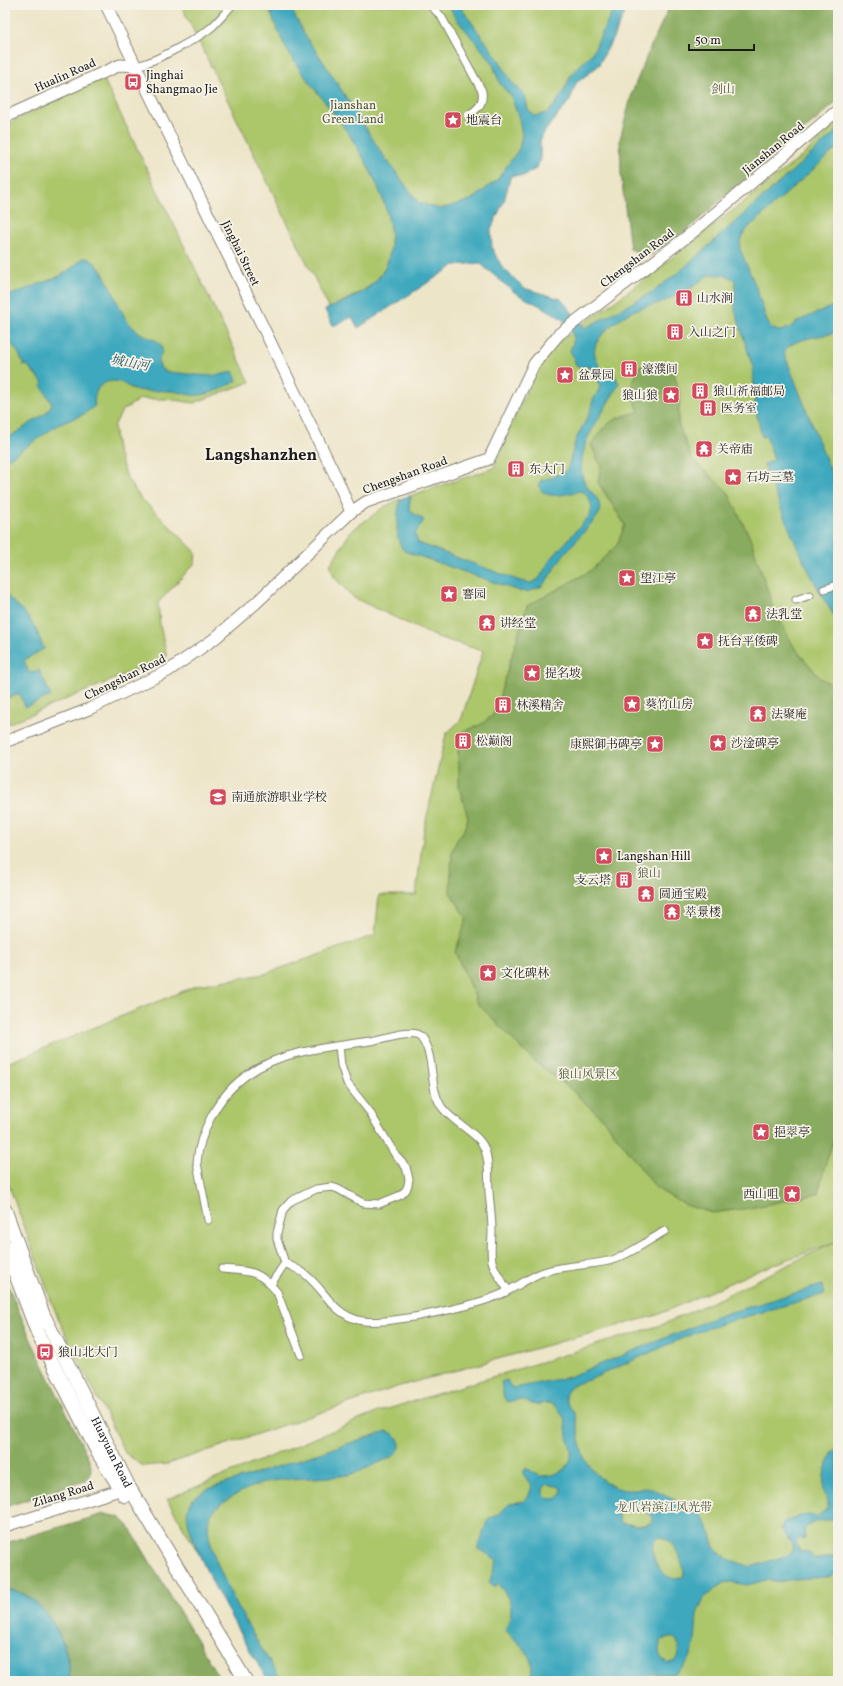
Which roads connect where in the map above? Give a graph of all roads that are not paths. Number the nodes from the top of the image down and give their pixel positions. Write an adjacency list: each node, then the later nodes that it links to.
1 (106, 5): 4 (street, Jinghai Street)
2 (232, 5): 4 (street)
3 (430, 5): 6 (street)
4 (136, 66): 7 (street, Hualin Road); 9 (street, Jinghai Street)
5 (838, 110): 8 (street, Jianshan Road)
6 (468, 115)
7 (5, 117)
8 (723, 205): 9 (street, Chengshan Road)
9 (351, 512): 14 (street, Chengshan Road)
10 (838, 585): 11 (street)
11 (824, 589)
12 (810, 595): 13 (street)
13 (796, 600)
14 (5, 742)
15 (339, 1046): 17 (street); 20 (street); 23 (street)
16 (5, 1210): 25 (main road, Huayuan Road)
17 (208, 1220)
18 (665, 1231): 23 (street)
19 (5, 1246): 25 (main road, Huayuan Road)
20 (285, 1263): 22 (street); 23 (street)
21 (222, 1270): 22 (street)
22 (271, 1284): 24 (street)
23 (508, 1290)
24 (301, 1356)
25 (125, 1488): 26 (street, Zilang Road); 27 (main road, Huayuan Road); 28 (main road, Huayuan Road)
26 (5, 1526)
27 (240, 1681)
28 (246, 1681)

